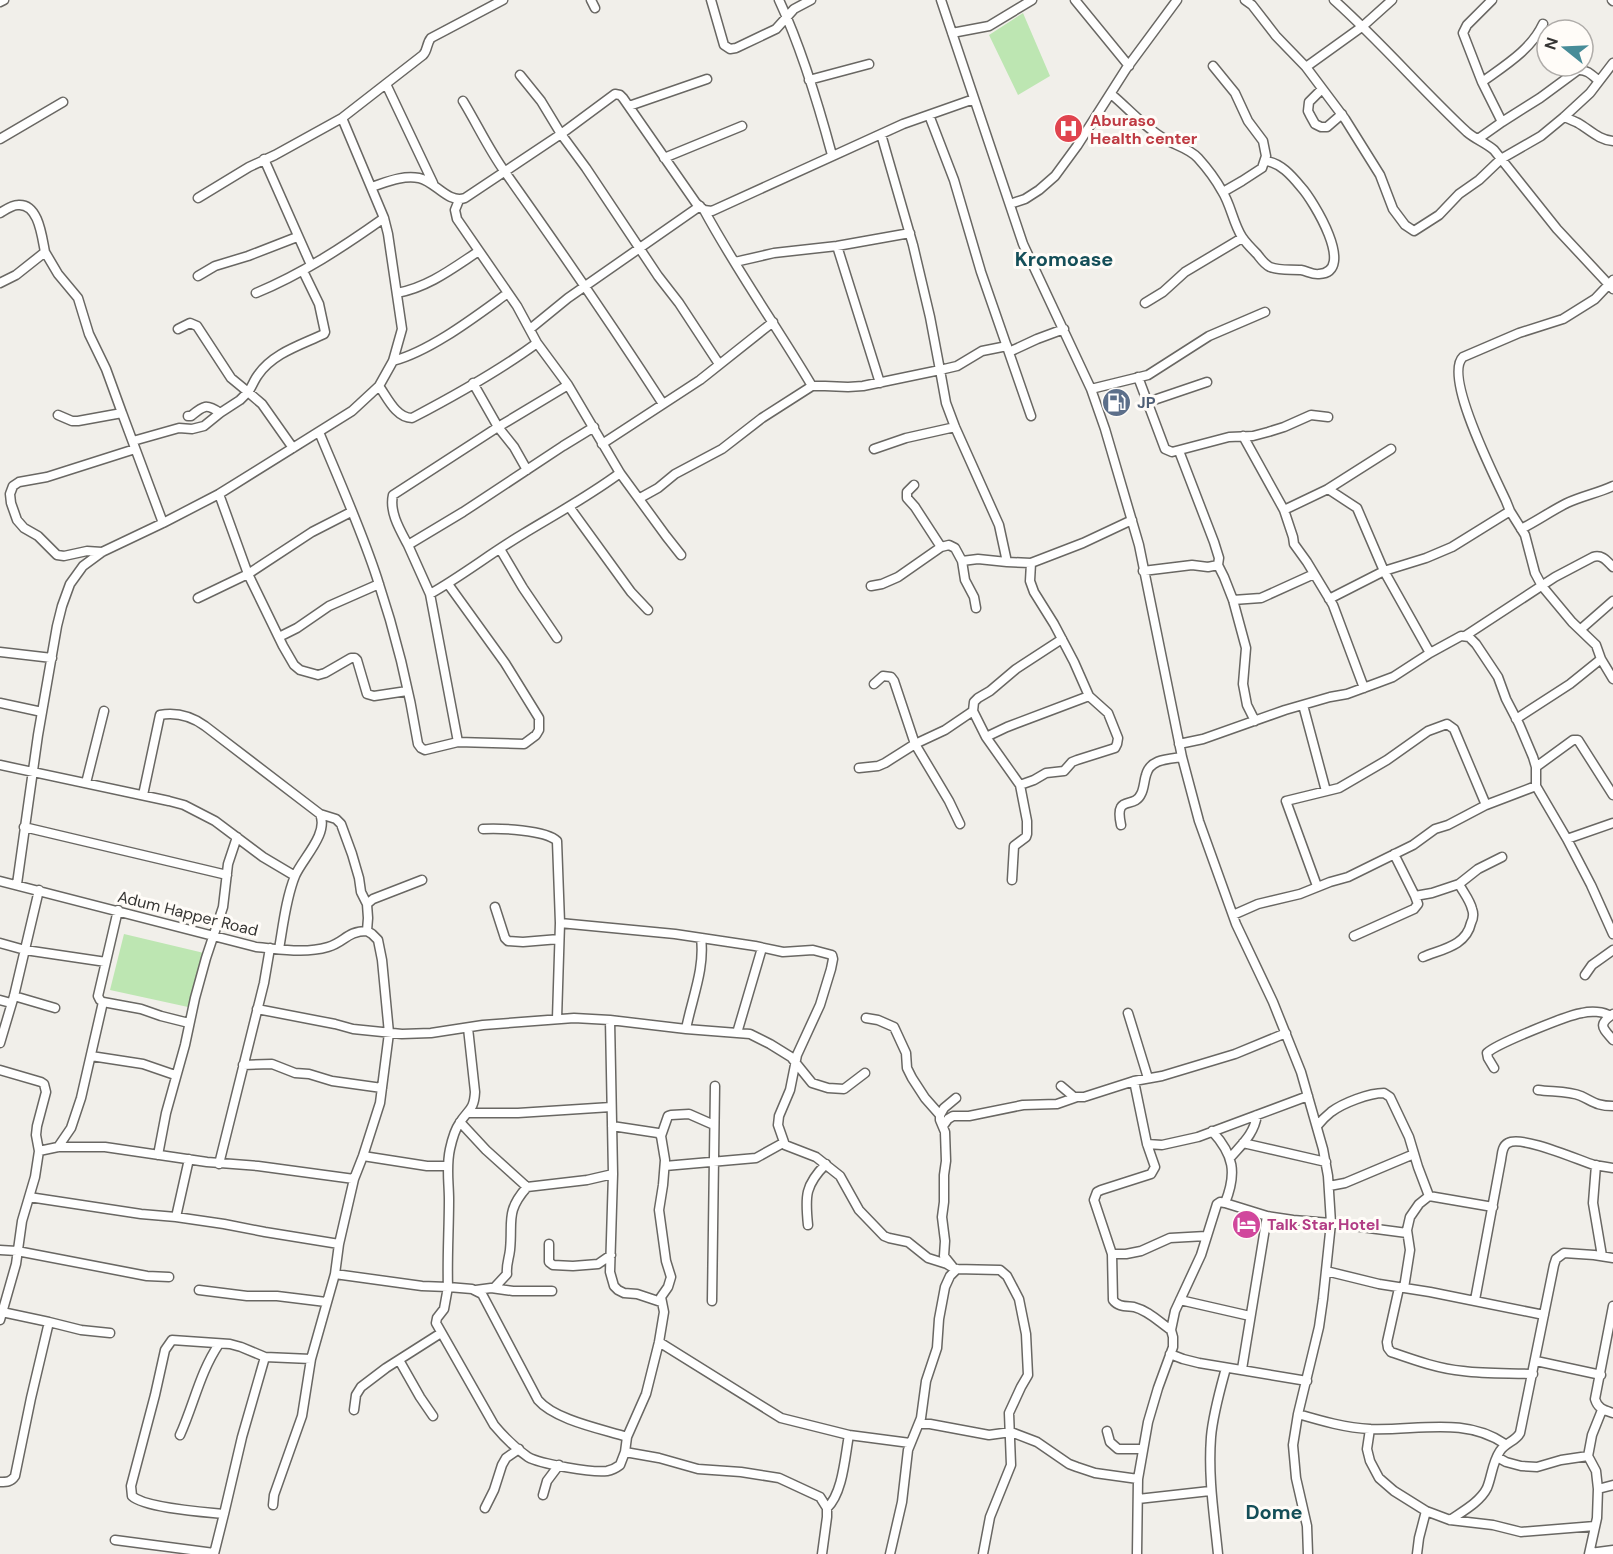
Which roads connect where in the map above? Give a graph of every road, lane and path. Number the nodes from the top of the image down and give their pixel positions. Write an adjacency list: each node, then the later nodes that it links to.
1 (503, 0): 27 (street)
2 (711, 0): 13 (street)
3 (779, 0): 13 (street)
4 (811, 0): 13 (street)
5 (941, 0): 15 (street)
6 (1032, 0): 15 (street)
7 (1075, 0): 19 (street)
8 (1178, 0): 19 (street)
9 (1245, 0): 21 (street)
10 (1334, 0): 14 (street)
11 (1392, 0): 14 (street)
12 (1492, 0): 26 (street)
13 (787, 16): 24 (street)
14 (1364, 26): 21 (street); 43 (street)
15 (952, 33): 30 (street)
16 (1535, 38): 26 (street)
17 (1613, 63): 25 (street)
18 (869, 64): 24 (street)
19 (1129, 66): 29 (street)
20 (1213, 66): 49 (street)
21 (1306, 67): 28 (street)
22 (520, 75): 40 (street)
23 (707, 79): 33 (street)
24 (809, 80): 45 (street)
25 (1599, 81): 37 (street); 38 (street)
26 (1482, 82): 38 (street)
27 (386, 84): 36 (street); 51 (street)
28 (1322, 89): 34 (street); 34 (street)
29 (1111, 94): 53 (street); 56 (street)
30 (974, 99): 35 (street); 56 (street)
31 (463, 101): 50 (street)
32 (63, 102): 42 (street)
33 (629, 106): 40 (street); 46 (street)
34 (1342, 114): 48 (street)
35 (929, 115): 41 (street); 83 (street)
36 (342, 117): 47 (street); 52 (street)
37 (1564, 117): 44 (street); 48 (street)
38 (1502, 122): 43 (street)
39 (742, 126): 46 (street)
40 (561, 134): 50 (street); 64 (street)
41 (881, 134): 45 (street); 60 (street)
42 (0, 139)
43 (1478, 139): 48 (street)
44 (1613, 141)
45 (832, 155): 57 (street)
46 (664, 158): 57 (street)
47 (264, 159): 54 (street); 61 (street)
48 (1501, 159): 71 (street)
49 (1265, 161): 53 (street); 62 (street)
50 (505, 172): 55 (street); 72 (street)
51 (433, 183): 52 (street); 55 (street)
52 (371, 187): 59 (street)
53 (1223, 192): 62 (street)
54 (198, 198)
55 (459, 200): 65 (street)
56 (1010, 204): 79 (street)
57 (702, 208): 64 (street); 67 (street)
58 (1, 210): 66 (street)
59 (384, 218): 68 (street); 74 (street)
60 (910, 233): 63 (street); 86 (street)
61 (297, 237): 68 (street); 69 (street)
62 (1242, 238): 76 (street)
63 (837, 246): 67 (street); 90 (street)
64 (639, 247): 72 (street); 85 (street)
65 (479, 251): 74 (street); 75 (street)
66 (45, 252): 70 (street); 98 (street)
67 (735, 262): 78 (street)
68 (307, 268): 73 (street); 95 (street)
69 (198, 276)
70 (0, 283)
71 (1611, 284): 124 (street)
72 (585, 286): 81 (street); 97 (street)
73 (256, 293)
74 (398, 293): 84 (street)
75 (508, 293): 81 (street); 84 (street)
76 (1144, 303)
77 (1265, 312): 87 (street)
78 (773, 322): 85 (street); 93 (street)
79 (1064, 328): 83 (street); 94 (street)
80 (178, 329): 95 (street)
81 (530, 329): 82 (street)
82 (537, 343): 89 (street); 91 (street)
83 (1008, 349): 86 (street); 102 (street)
84 (393, 361): 92 (street)
85 (719, 364): 97 (street)
86 (940, 370): 90 (street); 106 (street)
87 (1138, 377): 94 (street); 96 (street)
88 (1207, 382): 96 (street)
89 (474, 383): 92 (street); 104 (street)
90 (880, 383): 93 (street)
91 (568, 385): 104 (street); 105 (street)
92 (379, 386): 107 (street)
93 (812, 386): 121 (street)
94 (1091, 389): 126 (street)
95 (248, 392): 99 (street); 111 (street)
96 (1148, 402): 114 (street)
97 (663, 404): 109 (street)
98 (122, 413): 100 (street); 110 (street)
99 (220, 413): 101 (street); 110 (street)
100 (58, 415)
101 (188, 416)
102 (1031, 416)
103 (1328, 417): 108 (street)
104 (498, 427): 115 (street); 129 (street)
105 (594, 427): 109 (street); 115 (street)
106 (955, 427): 112 (street); 135 (street)
107 (319, 432): 111 (street); 125 (street)
108 (1243, 436): 114 (street); 123 (street)
109 (602, 444): 116 (street)
110 (134, 445): 127 (street); 132 (street)
111 (293, 448): 120 (street)
112 (874, 449)
113 (1391, 449): 119 (street)
114 (1179, 451): 137 (street)
115 (527, 470): 129 (street)
116 (620, 473): 121 (street); 122 (street)
117 (914, 485): 130 (street)
118 (1613, 486): 128 (street)
119 (1328, 489): 123 (street); 140 (street)
120 (219, 494): 127 (street); 141 (street)
121 (640, 498): 133 (street)
122 (570, 508): 131 (street); 153 (street)
123 (1284, 510): 142 (street)
124 (1510, 511): 128 (street); 140 (street)
125 (351, 512): 141 (street); 143 (street)
126 (1132, 520): 136 (street); 139 (street)
127 (163, 523): 132 (street)
128 (1521, 529): 146 (street)
129 (408, 545): 147 (street)
130 (941, 547): 134 (street); 145 (street)
131 (500, 549): 144 (street); 157 (street)
132 (102, 552): 161 (street)
133 (681, 555)
134 (962, 561): 135 (street); 152 (street)
135 (1006, 562): 136 (street)
136 (1031, 563): 158 (street)
137 (1218, 565): 139 (street); 150 (street)
138 (1613, 567): 146 (street)
139 (1143, 571): 178 (street)
140 (1384, 572): 149 (street); 160 (street)
141 (248, 574): 148 (street); 156 (street)
142 (1314, 574): 149 (street); 150 (street)
143 (379, 584): 156 (street); 166 (street)
144 (448, 584): 147 (street); 176 (street)
145 (871, 586)
146 (1542, 586): 154 (street); 155 (street)
147 (430, 594): 176 (street)
148 (198, 598)
149 (1329, 599): 165 (street)
150 (1233, 600): 174 (street)
151 (1613, 601): 154 (street)
152 (976, 608)
153 (648, 610)
154 (1581, 629): 162 (street)
155 (1465, 636): 160 (street); 173 (street)
156 (279, 637): 166 (street)
157 (557, 638)
158 (1062, 639): 167 (street); 171 (street)
159 (0, 652): 161 (street)
160 (1430, 652): 165 (street)
161 (52, 658): 172 (street)
162 (1600, 659): 163 (street); 173 (street)
163 (1613, 679)
164 (874, 684): 177 (street)
165 (1364, 688): 169 (street)
166 (407, 691): 176 (street)
167 (1089, 696): 175 (street); 185 (street)
168 (0, 703): 172 (street)
169 (1303, 705): 174 (street); 187 (street)
170 (104, 711): 184 (street)
171 (973, 711): 175 (street); 177 (street)
172 (42, 712): 183 (street)
173 (1516, 719): 181 (street)
174 (1255, 721): 178 (street)
175 (986, 737): 185 (street)
176 (459, 742)
177 (915, 744): 182 (street); 193 (street)
178 (1179, 744): 179 (street)
179 (1182, 757): 194 (street); 214 (street)
180 (0, 765): 183 (street)
181 (1536, 767): 186 (street); 189 (street)
182 (859, 768)
183 (33, 773): 184 (street); 195 (street)
184 (86, 783): 188 (street)
185 (1020, 785): 205 (street)
186 (1536, 786): 190 (street); 198 (street)
187 (1326, 791): 190 (street); 208 (street)
188 (143, 795): 191 (street); 197 (street)
189 (1613, 795)
190 (1486, 805): 199 (street)
191 (320, 814): 202 (street); 211 (street)
192 (1612, 824): 198 (street)
193 (960, 825)
194 (1121, 825)
195 (24, 827): 201 (street); 206 (street)
196 (483, 829): 215 (street)
197 (237, 837): 201 (street); 202 (street)
198 (1567, 839): 217 (street)
199 (1394, 854): 208 (street); 210 (street)
200 (1502, 857): 207 (street)
201 (227, 875): 218 (street)
202 (295, 876): 224 (street)
203 (0, 880): 206 (street, Adum Happer Road)
204 (422, 880): 211 (street)
205 (1012, 880)
206 (17, 884): 209 (street, Adum Happer Road)
207 (1459, 884): 210 (street); 227 (street)
208 (1317, 886): 214 (street)
209 (39, 890): 213 (street, Adum Happer Road); 225 (street)
210 (1415, 896): 219 (street)
211 (367, 904): 216 (street)
212 (495, 907): 221 (street)
213 (118, 910): 218 (street, Adum Happer Road); 228 (street)
214 (1233, 915): 245 (street)
215 (560, 923): 220 (street); 221 (street)
216 (367, 931): 224 (street, Adum Happer Road); 243 (street)
217 (1613, 934)
218 (214, 936): 224 (street, Adum Happer Road); 240 (street)
219 (1354, 936)
220 (702, 938): 223 (street); 242 (street)
221 (559, 939): 238 (street)
222 (0, 943): 225 (street)
223 (762, 948): 244 (street); 249 (street)
224 (274, 949): 234 (street)
225 (25, 950): 228 (street); 230 (street)
226 (1613, 950): 229 (street)
227 (1423, 957)
228 (106, 962): 232 (street)
229 (1585, 975)
230 (12, 999): 231 (street); 233 (street); 247 (street)
231 (0, 1000)
232 (103, 1002): 240 (street); 248 (street)
233 (55, 1008)
234 (257, 1009): 243 (street); 250 (street)
235 (1128, 1013): 255 (street)
236 (1611, 1015): 246 (street); 251 (street)
237 (866, 1018): 267 (street)
238 (557, 1020): 239 (street); 241 (street)
239 (610, 1020): 242 (street); 265 (street)
240 (189, 1023): 254 (street)
241 (468, 1028): 243 (street); 266 (street)
242 (686, 1029): 244 (street)
243 (388, 1033): 259 (street)
244 (737, 1033): 249 (street)
245 (1286, 1033): 255 (street); 261 (street)
246 (1613, 1040)
247 (0, 1043)
248 (91, 1056): 254 (street); 279 (street)
249 (796, 1062): 253 (street); 276 (street)
250 (243, 1065): 259 (street); 288 (street)
251 (1494, 1068)
252 (0, 1070): 280 (street)
253 (865, 1073)
254 (175, 1075): 282 (street)
255 (1148, 1078): 256 (street)
256 (1134, 1081): 262 (street); 278 (street)
257 (715, 1086): 270 (street)
258 (1061, 1086): 262 (street)
259 (382, 1088): 283 (street)
260 (1538, 1090): 264 (street)
261 (1308, 1096): 268 (street); 273 (street)
262 (1078, 1097): 272 (street)
263 (956, 1098): 267 (street)
264 (1613, 1106)
265 (611, 1107): 266 (street); 271 (street)
266 (469, 1113): 269 (street)
267 (940, 1114): 272 (street)
268 (1257, 1115): 274 (street); 277 (street)
269 (460, 1122): 291 (street); 297 (street)
270 (714, 1125): 275 (street); 286 (street)
271 (612, 1126): 275 (street); 294 (street)
272 (943, 1126): 316 (street)
273 (1317, 1126): 281 (street); 287 (street)
274 (1212, 1131): 278 (street); 284 (street)
275 (661, 1136): 292 (street)
276 (783, 1143): 286 (street); 289 (street)
277 (1243, 1143): 284 (street); 287 (street)
278 (1148, 1144): 312 (street)
279 (58, 1147): 280 (street); 282 (street)
280 (39, 1151): 299 (street)
281 (1414, 1154): 296 (street); 298 (street)
282 (158, 1155): 285 (street)
283 (363, 1156): 291 (street); 295 (street)
284 (1230, 1158): 300 (street)
285 (189, 1159): 288 (street); 303 (street)
286 (714, 1162): 292 (street); 328 (street)
287 (1326, 1162): 296 (street)
288 (219, 1164): 295 (street)
289 (826, 1164): 305 (street); 316 (street)
290 (1596, 1165): 293 (street); 301 (street); 314 (street)
291 (447, 1166): 320 (street)
292 (665, 1166): 330 (street)
293 (1613, 1168)
294 (613, 1173): 297 (street); 313 (street)
295 (354, 1179): 308 (street)
296 (1329, 1186): 304 (street)
297 (527, 1187): 321 (street)
298 (1429, 1196): 301 (street); 306 (street)
299 (29, 1197): 303 (street); 311 (street)
300 (1225, 1203): 302 (street); 307 (street)
301 (1493, 1207): 327 (street)
302 (1267, 1216): 304 (street); 334 (street)
303 (176, 1217): 308 (street)
304 (1331, 1223): 306 (street); 317 (street)
305 (808, 1225)
306 (1407, 1233): 322 (street)
307 (1206, 1236): 312 (street); 326 (street)
308 (339, 1244): 318 (street)
309 (549, 1244): 313 (street)
310 (0, 1250): 311 (street)
311 (17, 1251): 319 (street); 333 (street)
312 (1112, 1254): 336 (street)
313 (611, 1255): 330 (street)
314 (1602, 1256): 315 (street); 332 (street)
315 (1613, 1258)
316 (956, 1269): 356 (street); 359 (street)
317 (1326, 1271): 322 (street); 350 (street)
318 (334, 1274): 320 (street); 329 (street)
319 (169, 1277)
320 (448, 1287): 324 (street); 338 (street)
321 (494, 1288): 324 (street); 325 (street)
322 (1402, 1288): 327 (street); 348 (street)
323 (200, 1290): 329 (street)
324 (476, 1290): 362 (street)
325 (552, 1291)
326 (1180, 1300): 334 (street); 336 (street)
327 (1474, 1300): 332 (street)
328 (712, 1301)
329 (326, 1302): 343 (street)
330 (661, 1302): 339 (street)
331 (1613, 1306): 349 (street)
332 (1544, 1315): 345 (street)
333 (1, 1316): 335 (street)
334 (1250, 1316): 347 (street)
335 (49, 1322): 337 (street); 372 (street)
336 (1171, 1330): 341 (street)
337 (110, 1332)
338 (441, 1333): 344 (street); 365 (street)
339 (659, 1342): 361 (street); 362 (street)
340 (219, 1344): 342 (street); 360 (street); 382 (street)
341 (1170, 1354): 346 (street); 366 (street)
342 (265, 1357): 343 (street); 382 (street)
343 (311, 1359): 378 (street)
344 (399, 1360): 351 (street); 355 (street)
345 (1536, 1360): 348 (street); 349 (street)
346 (1226, 1368): 347 (street); 375 (street)
347 (1242, 1370): 350 (street)
348 (1533, 1374): 364 (street)
349 (1601, 1375): 352 (street)
350 (1307, 1381): 354 (street)
351 (354, 1410)
352 (1602, 1410): 353 (street); 368 (street)
353 (1613, 1413)
354 (1298, 1414): 357 (street); 394 (street)
355 (433, 1416)
356 (919, 1424): 359 (street); 363 (street)
357 (1370, 1429): 364 (street); 381 (street)
358 (1107, 1431): 366 (street)
359 (1011, 1432): 371 (street); 391 (street)
360 (180, 1435)
361 (849, 1435): 363 (street); 380 (street)
362 (627, 1437): 367 (street)
363 (910, 1443): 390 (street)
364 (1505, 1444): 369 (street)
365 (519, 1449): 370 (street); 379 (street)
366 (1143, 1449): 371 (street)
367 (625, 1452): 370 (street); 380 (street)
368 (1588, 1456): 369 (street); 374 (street)
369 (1497, 1457): 383 (street)
370 (559, 1465): 376 (street)
371 (1138, 1479): 377 (street)
372 (0, 1482)
373 (1613, 1485): 374 (street)
374 (1598, 1489): 384 (street)
375 (1210, 1491): 377 (street); 393 (street)
376 (543, 1495)
377 (1138, 1499): 392 (street)
378 (273, 1505)
379 (485, 1508)
380 (827, 1508): 389 (street)
381 (1426, 1511): 383 (street); 395 (street)
382 (224, 1514): 387 (street)
383 (1450, 1520): 384 (street)
384 (1595, 1526): 388 (street)
385 (115, 1540): 387 (street)
386 (1613, 1550): 388 (street)
387 (214, 1553)
388 (1590, 1553)
389 (822, 1554)
390 (890, 1554)
391 (983, 1554)
392 (1137, 1554)
393 (1218, 1554)
394 (1308, 1554)
395 (1418, 1554)

